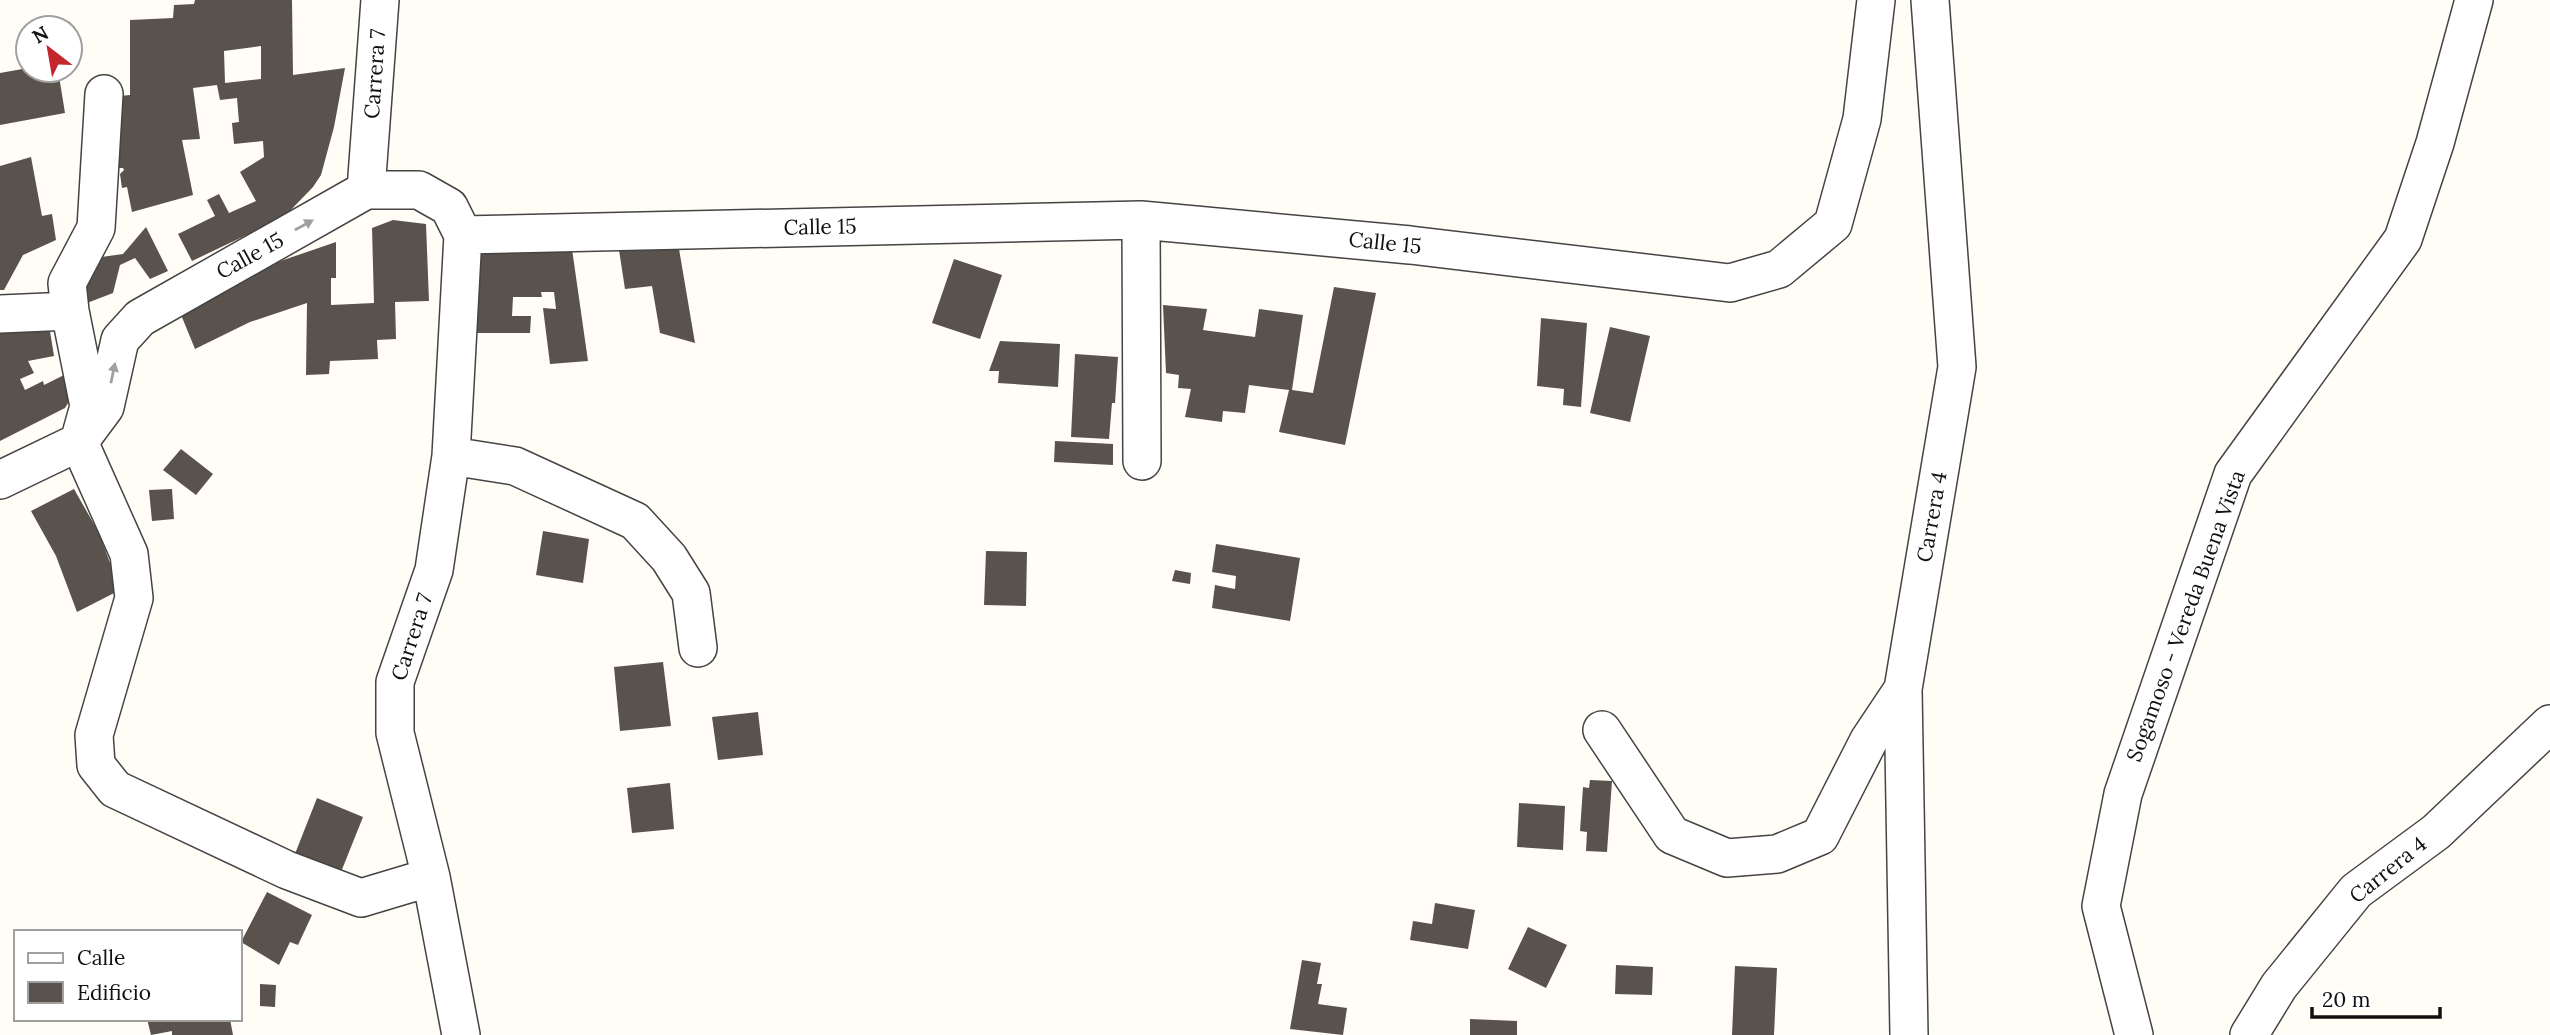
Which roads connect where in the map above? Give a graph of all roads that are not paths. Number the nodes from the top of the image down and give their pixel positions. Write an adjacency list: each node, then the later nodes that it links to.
1 (380, 0): 6 (street, Carrera 7)
2 (1876, 0): 7 (street, Calle 15)
3 (1930, 0): 16 (street, Carrera 4)
4 (2474, 0): 22 (street, Sogamoso - Vereda Buena Vista)
5 (104, 94): 9 (street)
6 (366, 190): 8 (street, Calle 15); 11 (street, Calle 15, one-way to 6)
7 (1142, 220): 8 (street, Calle 15); 13 (street)
8 (463, 235): 12 (street, Carrera 7)
9 (70, 312): 10 (street); 11 (street)
10 (0, 314)
11 (79, 442): 14 (street, Calle 15); 19 (street)
12 (451, 456): 15 (street); 19 (street, Carrera 7)
13 (1142, 461)
14 (0, 480)
15 (698, 648)
16 (1903, 689): 18 (street); 21 (street, Carrera 4)
17 (2550, 724): 23 (street, Carrera 4)
18 (1602, 730)
19 (431, 877): 20 (street, Carrera 7)
20 (461, 1035)
21 (1909, 1035)
22 (2134, 1035)
23 (2249, 1035)

